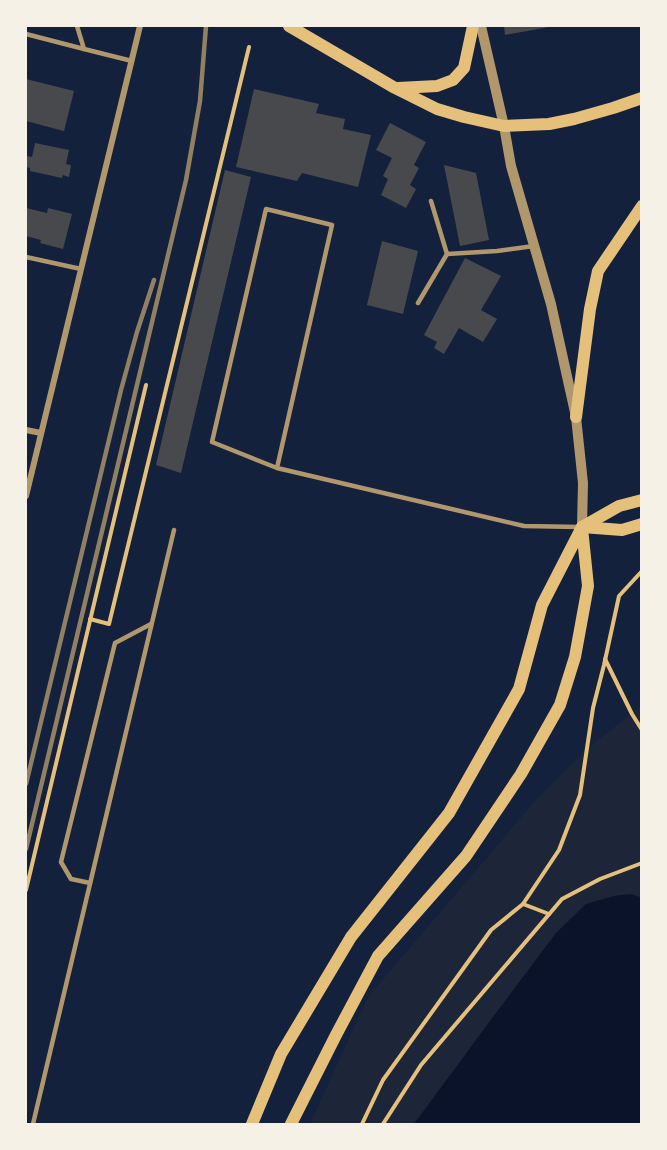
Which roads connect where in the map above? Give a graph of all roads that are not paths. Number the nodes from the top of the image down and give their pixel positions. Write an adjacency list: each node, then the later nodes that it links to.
1 (76, 26): 7 (lane)
2 (140, 26): 8 (street)
3 (289, 26): 9 (main road)
4 (473, 26): 9 (main road)
5 (481, 26): 11 (street)
6 (26, 34): 7 (lane)
7 (84, 49): 8 (lane)
8 (132, 61): 17 (street)
9 (395, 88): 11 (main road)
10 (642, 98): 11 (main road)
11 (504, 126): 14 (street)
12 (431, 201): 15 (lane)
13 (642, 206): 19 (main road)
14 (534, 246): 15 (lane); 19 (street)
15 (447, 254): 18 (lane)
16 (26, 257): 17 (lane)
17 (81, 270): 21 (street)
18 (418, 303)
19 (576, 417): 26 (street)
20 (26, 430): 21 (street)
21 (41, 433): 23 (street)
22 (277, 468): 22 (lane); 26 (lane)
23 (26, 496)
24 (642, 500): 26 (main road)
25 (642, 524): 26 (main road)
26 (582, 527): 31 (main road); 32 (main road)
27 (174, 530): 28 (lane)
28 (151, 624): 29 (lane); 29 (lane)
29 (90, 884): 30 (lane)
30 (33, 1125)
31 (252, 1125)
32 (291, 1125)

